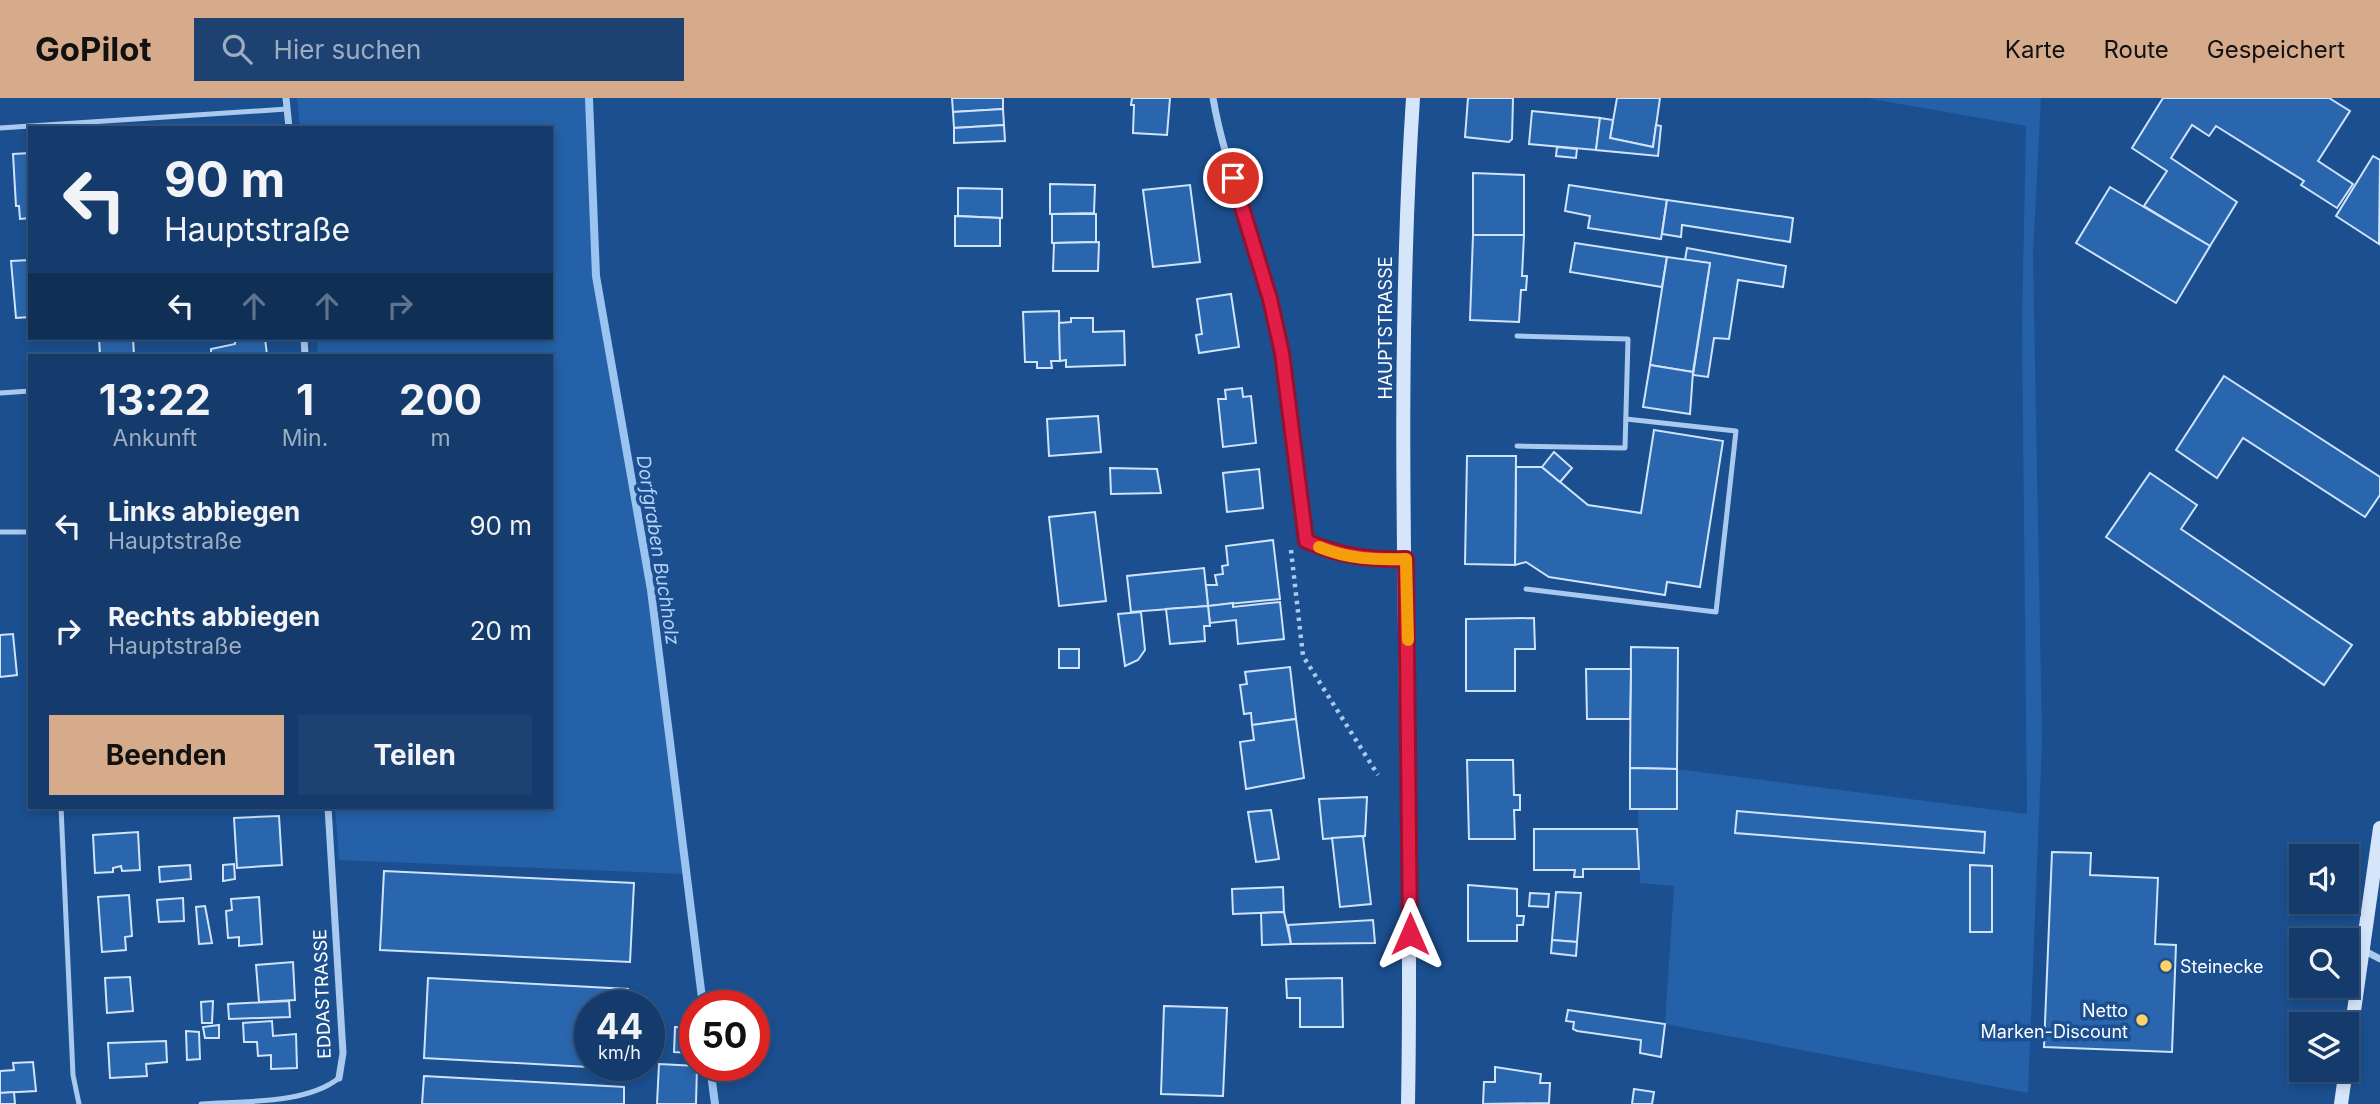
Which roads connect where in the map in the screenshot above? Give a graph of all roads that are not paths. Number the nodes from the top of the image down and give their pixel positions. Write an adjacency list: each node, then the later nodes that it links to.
1 (286, 98): 4 (street)
2 (1213, 98): 16 (street)
3 (1413, 98): 16 (main road, HAUPTSTRASSE)
4 (287, 108): 6 (lane); 7 (street)
5 (28, 126): 8 (lane)
6 (29, 126)
7 (289, 126)
8 (0, 128)
9 (1517, 336): 12 (lane)
10 (28, 391): 11 (lane)
11 (0, 393)
12 (1626, 419): 13 (lane); 17 (lane)
13 (1517, 446)
14 (0, 532): 15 (lane)
15 (28, 532)
16 (1406, 559): 28 (main road, HAUPTSTRASSE)
17 (1526, 589)
18 (61, 809): 26 (lane)
19 (328, 809): 24 (street, EDDASTRASSE)
20 (2380, 828): 21 (main road)
21 (2362, 950): 22 (street); 23 (main road)
22 (2380, 959)
23 (2354, 1012)
24 (339, 1078): 27 (lane, EDDASTRASSE)
25 (2344, 1082): 29 (main road)
26 (79, 1104)
27 (201, 1104)
28 (1408, 1104)
29 (2341, 1104)

